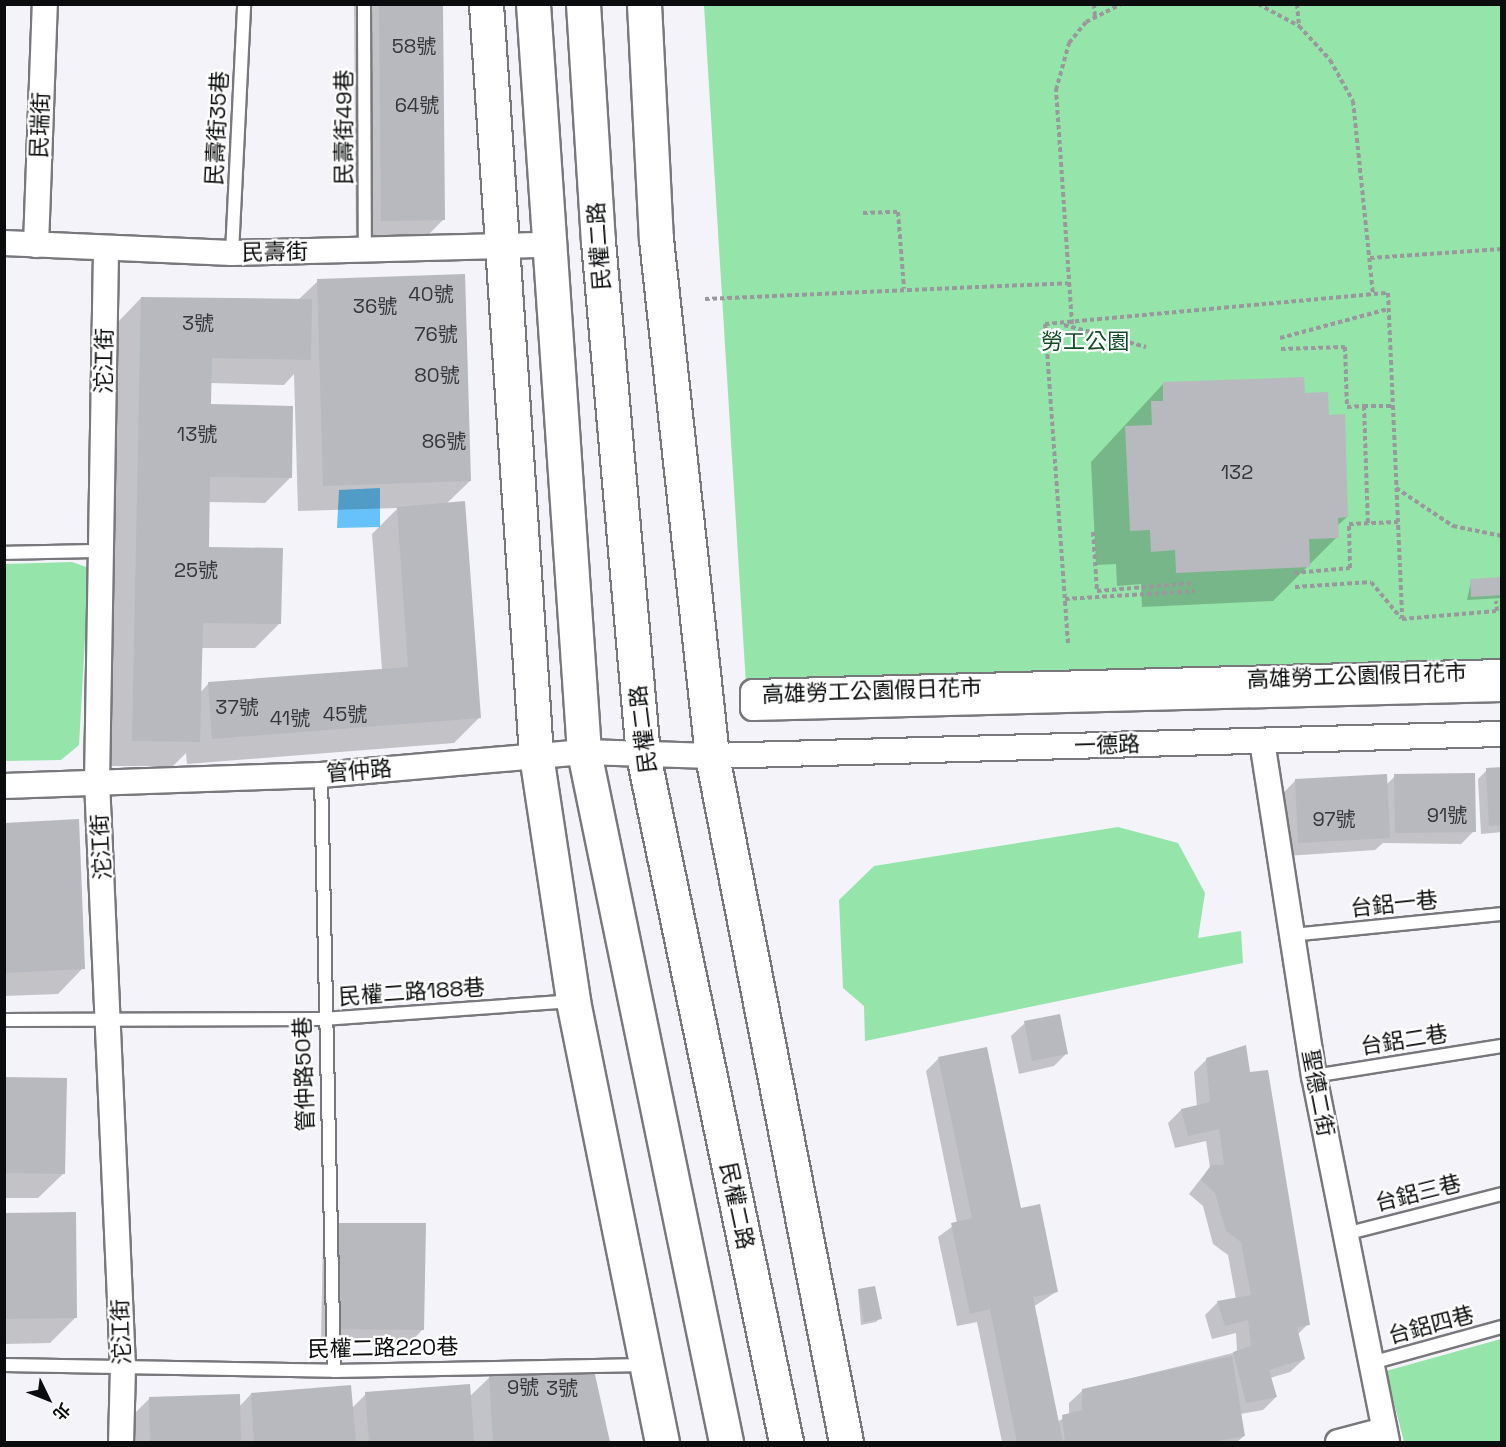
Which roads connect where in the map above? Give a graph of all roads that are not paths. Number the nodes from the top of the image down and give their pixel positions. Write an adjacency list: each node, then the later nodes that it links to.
1 (45, 4): 9 (street, 民瑞街)
2 (244, 4): 14 (lane, 民壽街35巷)
3 (364, 4): 12 (lane, 民壽街49巷)
4 (486, 4): 11 (street)
5 (533, 4): 10 (street)
6 (583, 4): 23 (street, 民權二路)
7 (644, 4): 24 (street)
8 (4, 243): 9 (street, 民壽街)
9 (36, 245): 13 (street, 民壽街)
10 (546, 245): 11 (street, 民壽街); 21 (street)
11 (506, 246): 12 (street, 民壽街); 22 (street)
12 (365, 250): 14 (street, 民壽街)
13 (106, 251): 14 (street, 民壽街); 15 (street, 沱江街)
14 (232, 253)
15 (101, 550): 16 (lane); 26 (street, 沱江街)
16 (4, 553)
17 (1502, 672): 18 (street, 高雄勞工公園假日花市)
18 (1502, 690)
19 (1502, 735): 20 (street, 一德路)
20 (1262, 741): 24 (street, 一德路); 29 (street, 聖德二街)
21 (584, 752): 22 (street, 管仲路); 23 (street, 管仲路); 47 (street)
22 (536, 755): 25 (street, 管仲路); 30 (street)
23 (643, 755): 24 (street, 管仲路); 48 (street, 民權二路)
24 (712, 756): 49 (street)
25 (321, 775): 26 (street, 管仲路); 32 (lane, 管仲路50巷)
26 (97, 781): 27 (street, 管仲路); 31 (street, 沱江街)
27 (4, 786)
28 (1502, 914): 29 (lane, 台鋁一巷)
29 (1291, 935): 35 (street, 聖德二街)
30 (573, 1001): 32 (lane, 民權二路188巷); 41 (street)
31 (110, 1017): 32 (lane, 民權二路188巷); 33 (lane, 民權二路188巷); 42 (street, 沱江街)
32 (323, 1019): 43 (lane, 管仲路50巷)
33 (4, 1020)
34 (1502, 1046): 35 (lane, 台鋁二巷)
35 (1314, 1076): 37 (street, 聖德二街)
36 (1502, 1194): 37 (lane, 台鋁三巷)
37 (1345, 1234): 39 (street, 聖德二街)
38 (1502, 1327): 39 (lane, 台鋁四巷)
39 (1371, 1363): 44 (street, 聖德二街)
40 (4, 1365): 42 (lane, 民權二路220巷)
41 (644, 1365): 43 (lane, 民權二路220巷); 46 (street)
42 (123, 1367): 43 (lane, 民權二路220巷); 45 (street, 沱江街)
43 (334, 1371)
44 (1386, 1436): 50 (street)
45 (121, 1443)
46 (662, 1443)
47 (726, 1443)
48 (786, 1443)
49 (846, 1443)
50 (1338, 1443)

